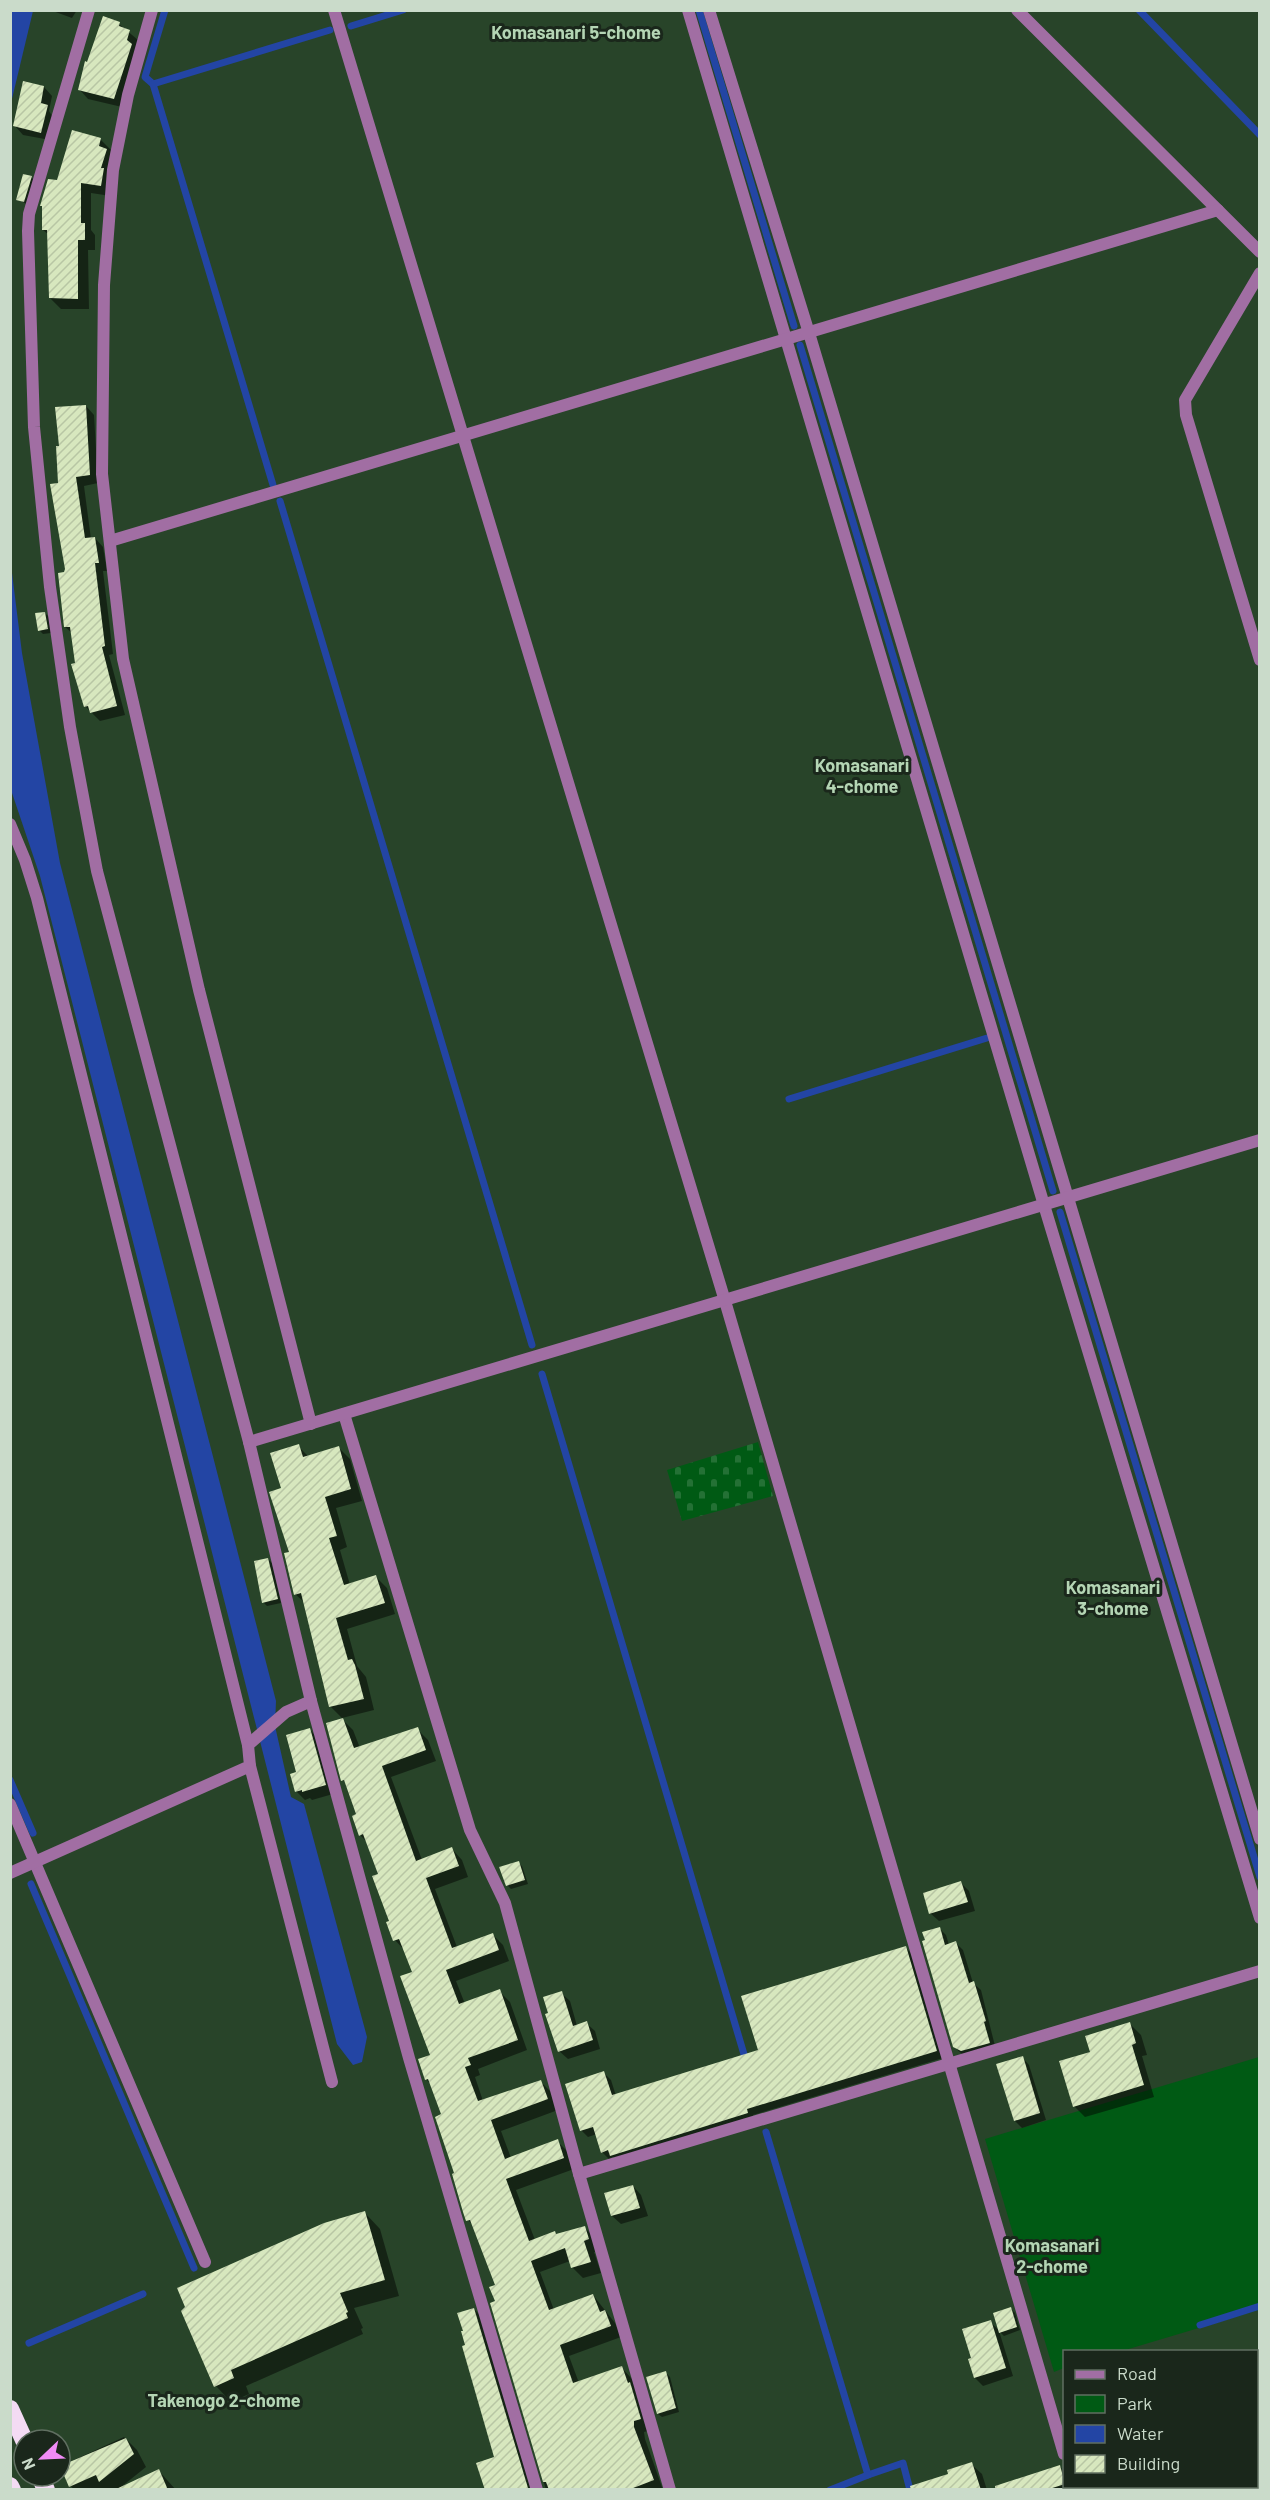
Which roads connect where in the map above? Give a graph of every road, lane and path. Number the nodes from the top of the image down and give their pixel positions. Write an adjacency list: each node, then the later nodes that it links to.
1 (88, 10): 22 (street)
2 (152, 10): 13 (street)
3 (334, 10): 12 (street)
4 (688, 10): 11 (street)
5 (709, 10): 10 (street)
6 (1017, 10): 7 (street)
7 (1218, 210): 8 (street); 10 (street)
8 (1260, 252)
9 (1260, 273): 14 (street)
10 (809, 333): 11 (street); 17 (street)
11 (786, 340): 12 (street); 18 (street)
12 (463, 437): 13 (street); 19 (street)
13 (110, 541): 21 (street)
14 (1260, 660)
15 (10, 824): 24 (street)
16 (1260, 1140): 17 (street)
17 (1068, 1198): 18 (street); 27 (street)
18 (1044, 1205): 19 (street); 30 (street)
19 (725, 1301): 20 (street); 32 (street)
20 (344, 1414): 21 (street); 34 (street)
21 (311, 1424): 22 (street)
22 (249, 1442): 23 (street)
23 (310, 1701): 24 (street); 39 (street)
24 (252, 1741): 25 (street)
25 (250, 1766): 28 (street); 33 (street)
26 (10, 1804): 28 (street)
27 (1260, 1839)
28 (36, 1862): 29 (street); 35 (street)
29 (10, 1873)
30 (1260, 1918)
31 (1260, 1971): 32 (street)
32 (949, 2066): 34 (street); 38 (street)
33 (332, 2082)
34 (579, 2174): 40 (street)
35 (205, 2262)
36 (10, 2409): 37 (highway)
37 (19, 2428)
38 (1063, 2447)
39 (537, 2490)
40 (670, 2490)

